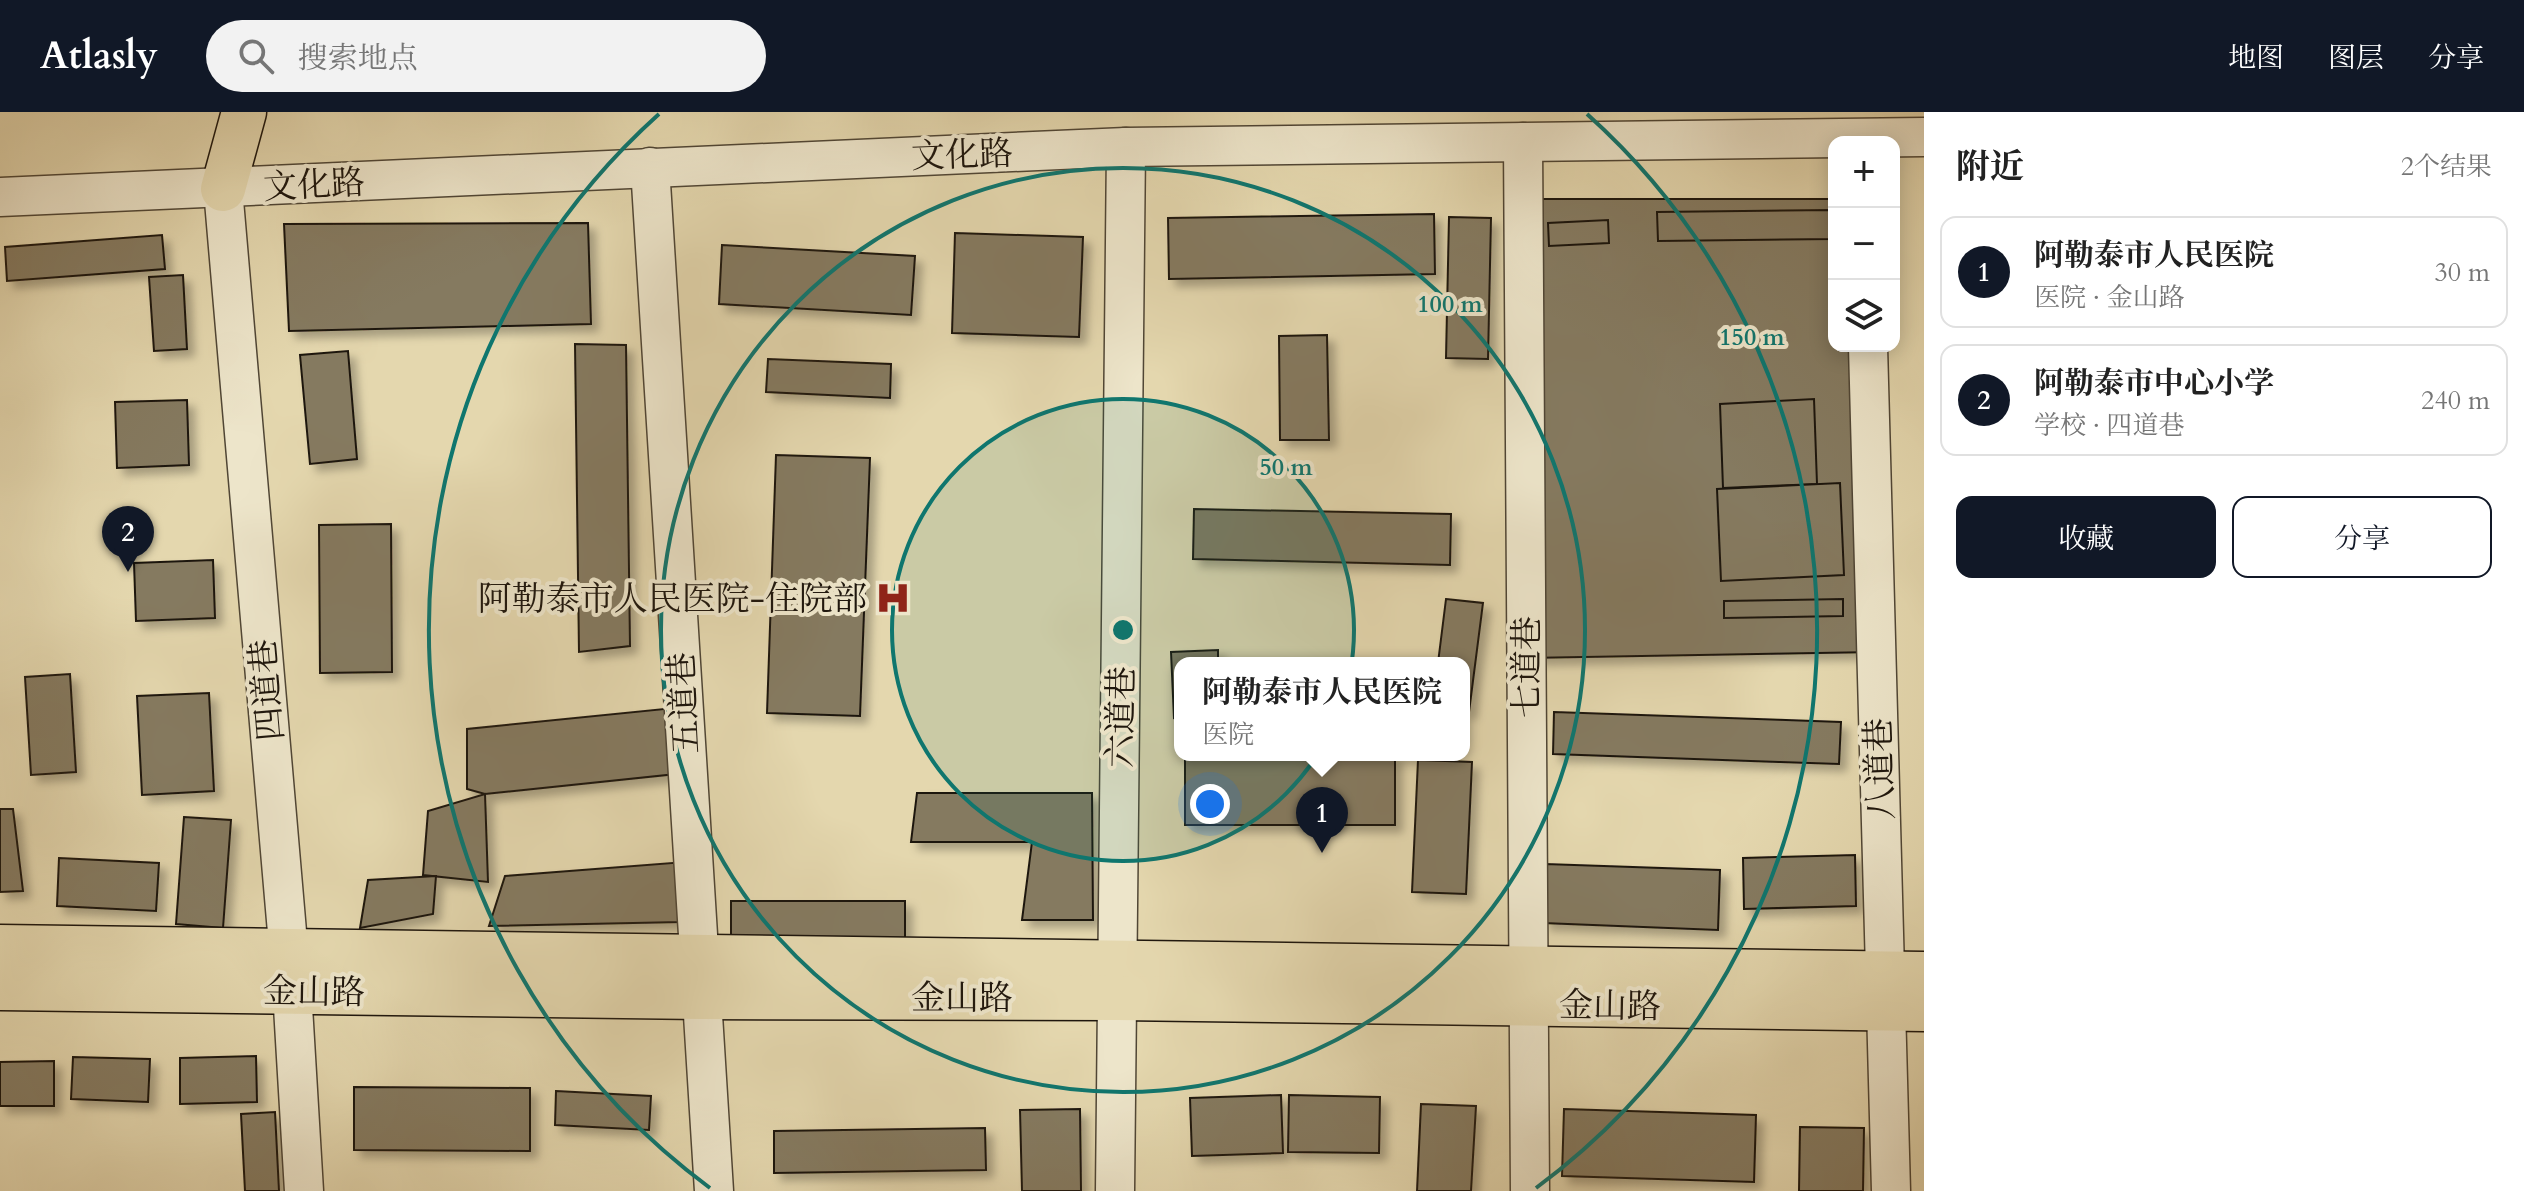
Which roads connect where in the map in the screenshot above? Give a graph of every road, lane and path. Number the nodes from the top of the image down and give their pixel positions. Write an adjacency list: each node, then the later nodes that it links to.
1 (211, 112): 9 (main road)
2 (244, 112): 9 (main road)
3 (1924, 137): 4 (street, 文化路)
4 (1900, 138)
5 (1828, 140): 6 (street, 文化路)
6 (1523, 142): 7 (street, 文化路); 16 (street, 七道巷)
7 (1126, 147): 8 (street, 文化路); 15 (street, 六道巷)
8 (650, 167): 9 (street, 文化路); 14 (street, 五道巷)
9 (223, 189): 10 (street, 文化路); 13 (street, 四道巷)
10 (0, 197)
11 (1868, 352): 18 (street, 八道巷)
12 (0, 947): 13 (main road)
13 (290, 970): 14 (main road, 金山路); 17 (main road, 金山路); 19 (street, 四道巷)
14 (699, 976): 15 (main road, 金山路); 20 (street, 五道巷)
15 (1118, 980): 16 (main road, 金山路); 21 (street, 六道巷)
16 (1528, 986): 18 (main road, 金山路); 22 (street, 七道巷)
17 (0, 988)
18 (1904, 991): 23 (street, 八道巷)
19 (304, 1191)
20 (714, 1191)
21 (1115, 1191)
22 (1530, 1191)
23 (1891, 1191)

